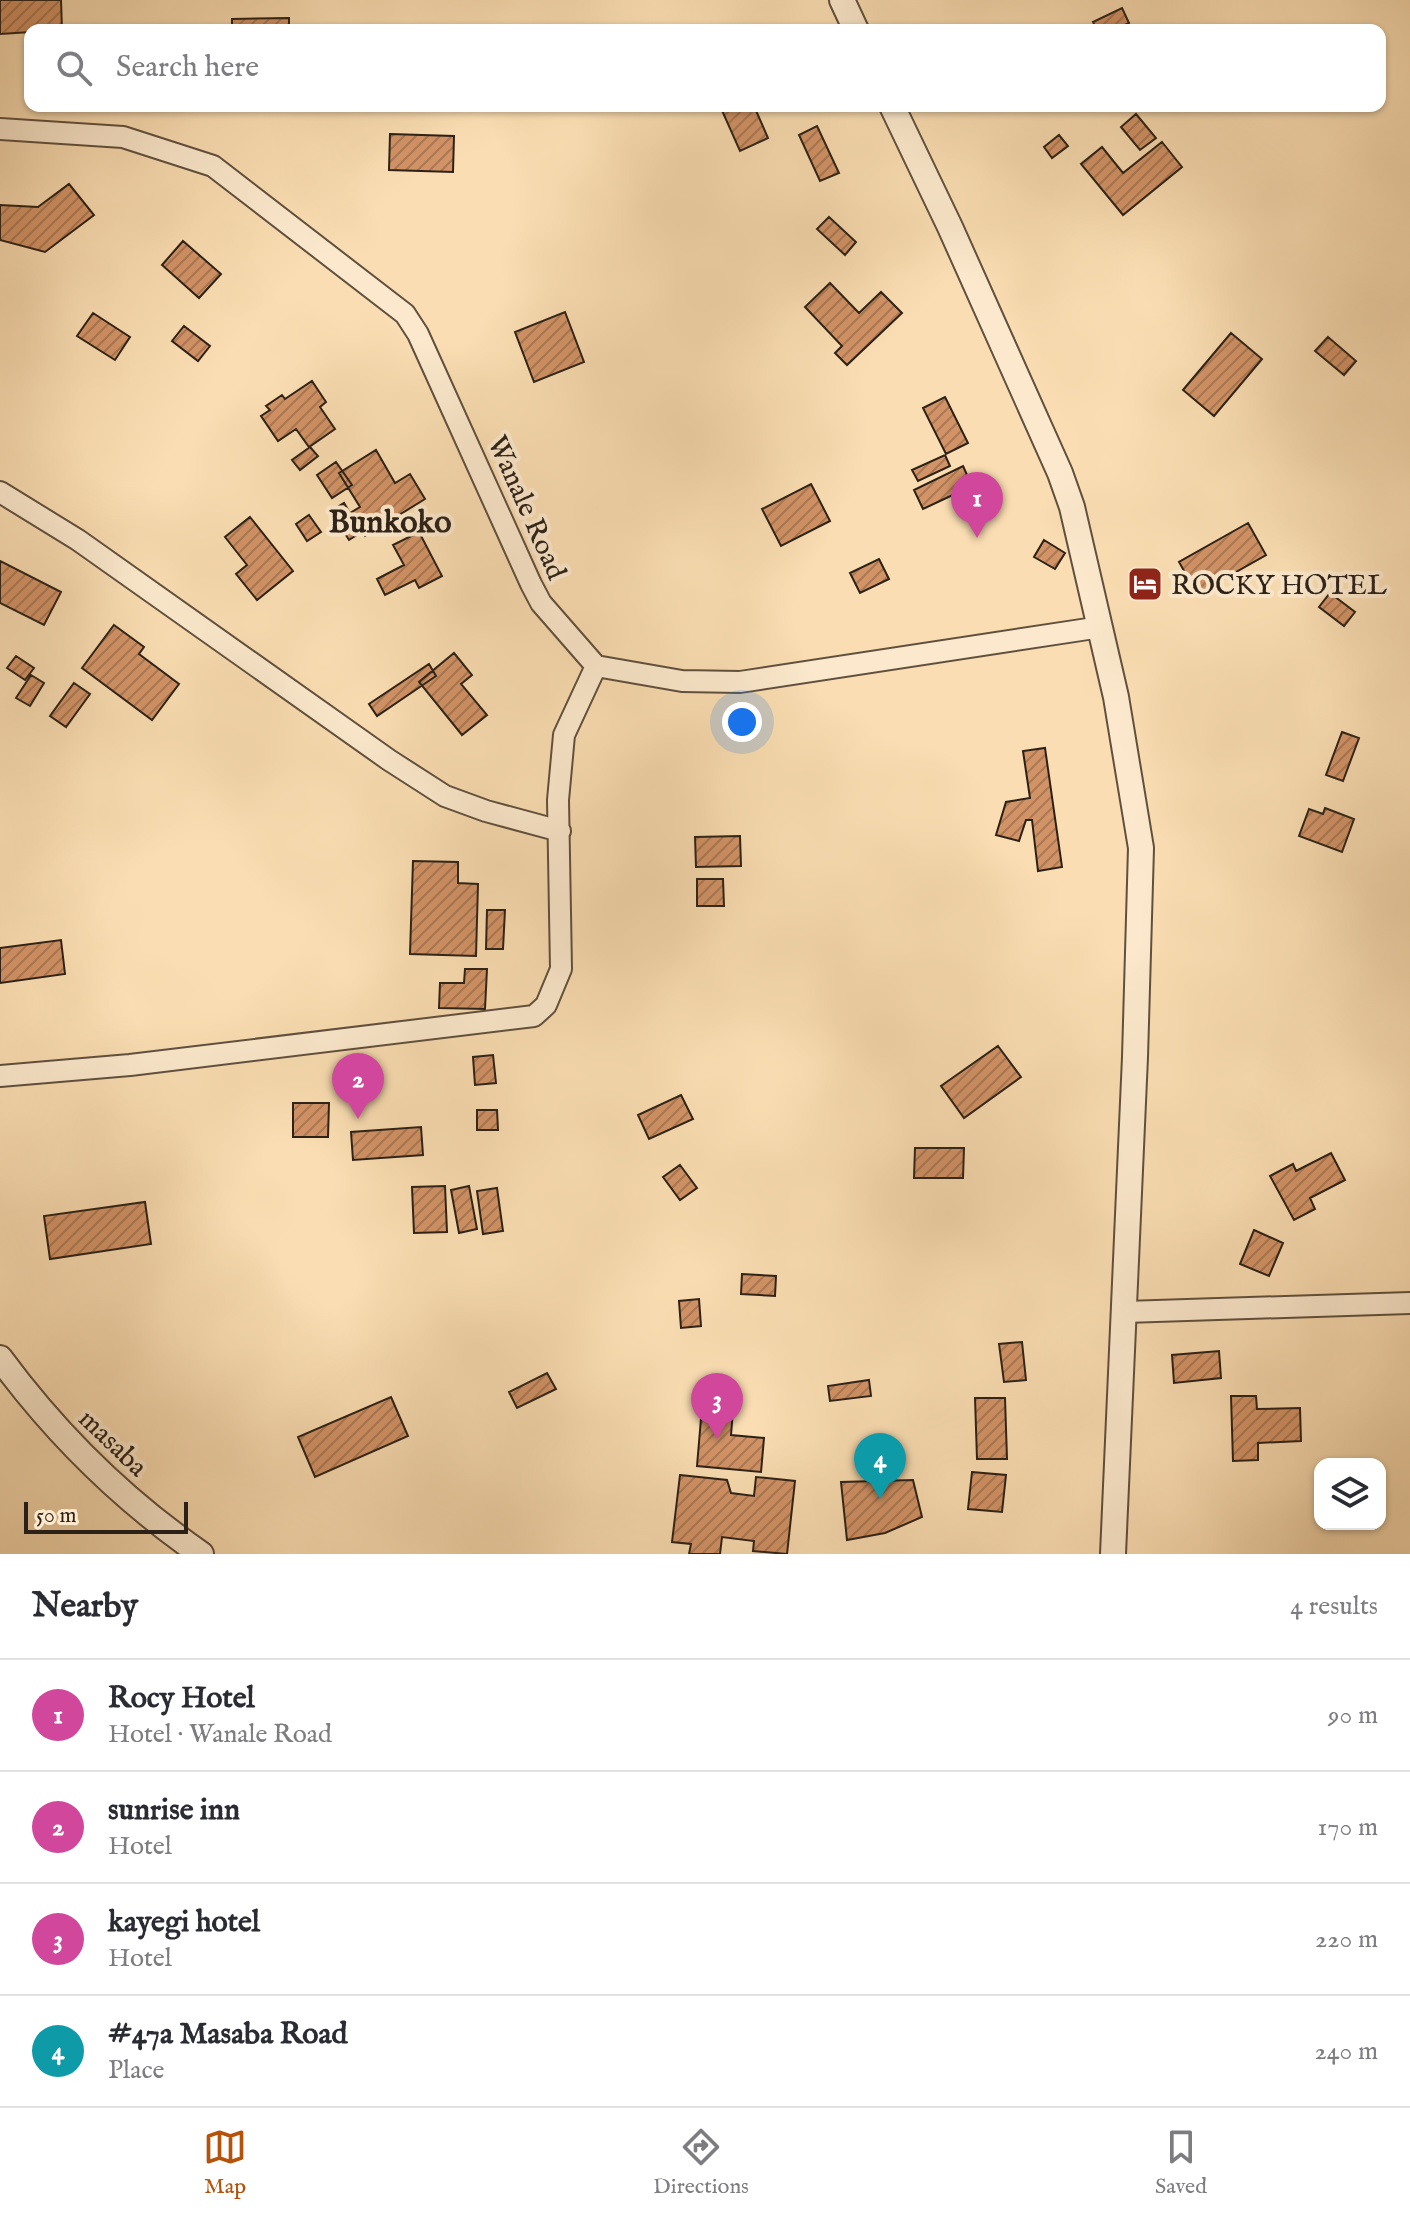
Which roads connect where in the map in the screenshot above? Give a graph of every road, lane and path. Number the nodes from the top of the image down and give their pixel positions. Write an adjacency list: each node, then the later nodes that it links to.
1 (842, 0): 2 (street)
2 (853, 24)
3 (895, 112): 6 (street)
4 (0, 129): 7 (street, Wanale Road)
5 (0, 492): 8 (street)
6 (1101, 627): 7 (street); 11 (street)
7 (596, 666): 8 (street)
8 (560, 831): 9 (street)
9 (0, 1076)
10 (1410, 1303): 11 (street)
11 (1125, 1312): 14 (street)
12 (0, 1358): 13 (street, masaba)
13 (201, 1554)
14 (1113, 1554)

